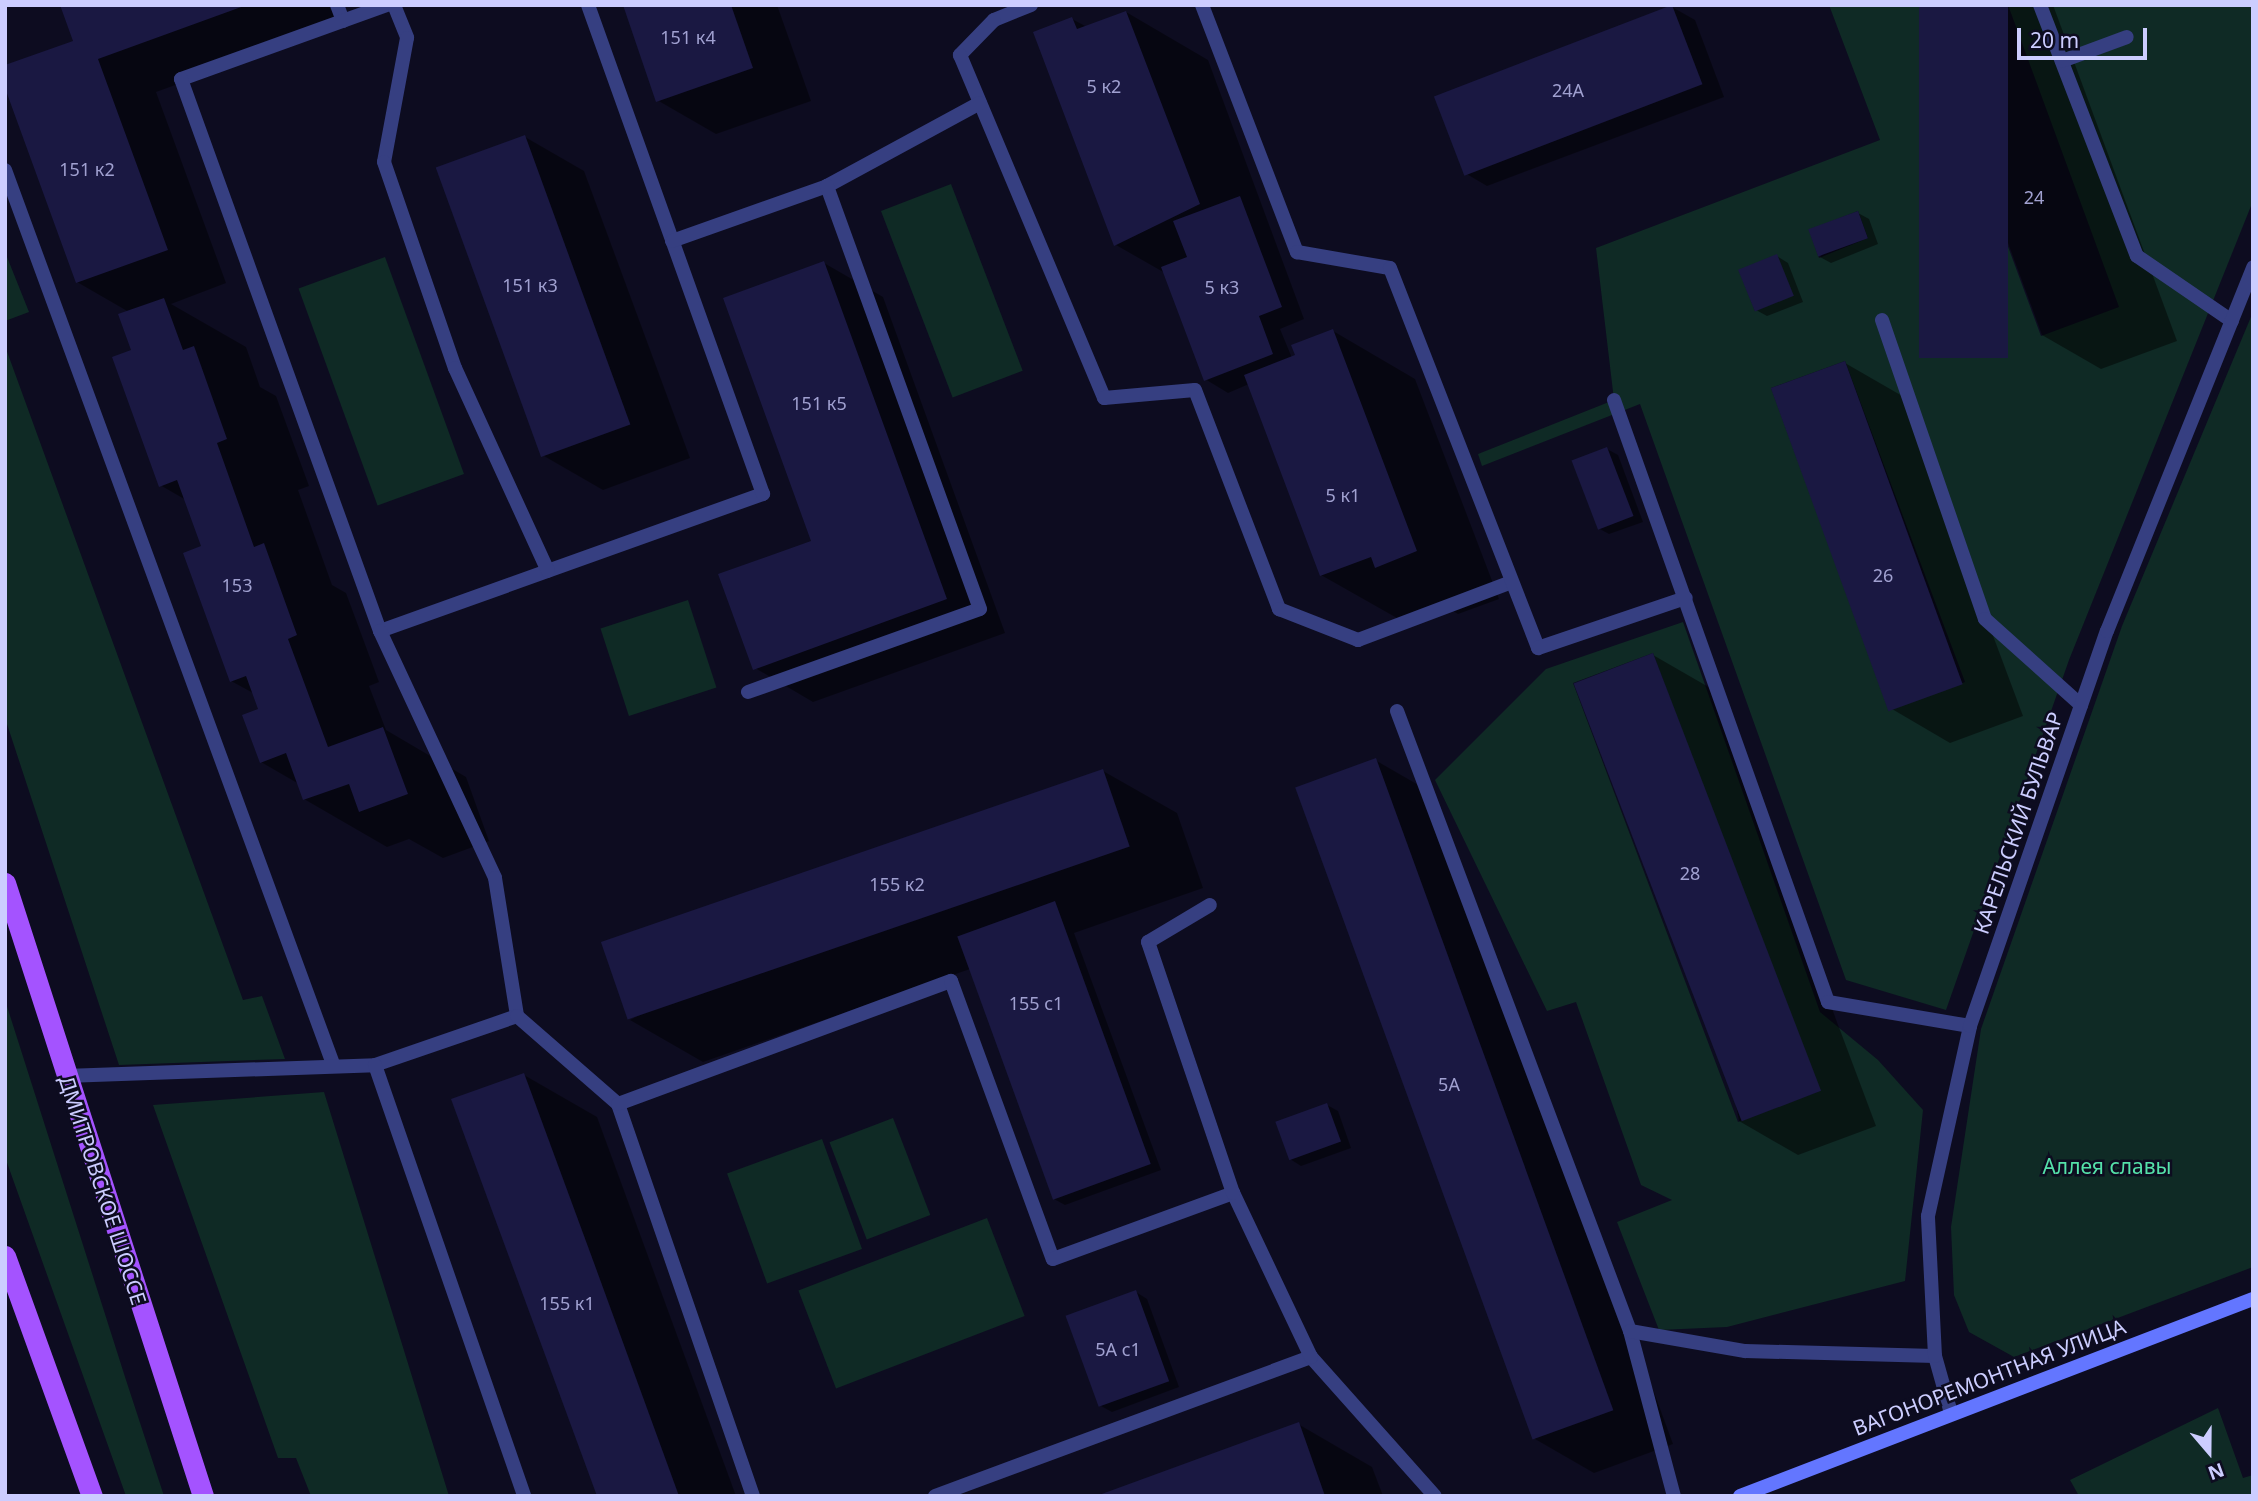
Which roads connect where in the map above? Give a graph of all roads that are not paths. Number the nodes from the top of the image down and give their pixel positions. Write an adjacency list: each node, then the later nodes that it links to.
1 (337, 5): 8 (street)
2 (387, 5): 8 (street)
3 (394, 5): 19 (street)
4 (588, 5): 14 (street)
5 (1031, 5): 11 (street)
6 (1202, 5): 20 (street)
7 (2040, 5): 10 (street)
8 (342, 21): 22 (street)
9 (2127, 37): 10 (street)
10 (2062, 61): 17 (street)
11 (980, 103): 13 (street); 20 (street)
12 (5, 170): 30 (street)
13 (827, 186): 14 (street); 23 (street)
14 (673, 241): 19 (street)
15 (2253, 267): 17 (street, КАРЕЛЬСКИЙ БУЛЬВАР)
16 (1882, 320): 24 (street)
17 (2232, 321): 24 (street, КАРЕЛЬСКИЙ БУЛЬВАР)
18 (1614, 400): 21 (street)
19 (548, 571): 22 (street)
20 (1509, 583): 21 (street)
21 (1686, 598): 29 (street)
22 (380, 631): 28 (street)
23 (748, 692)
24 (2081, 705): 29 (street, КАРЕЛЬСКИЙ БУЛЬВАР)
25 (1397, 711): 37 (street)
26 (5, 883): 32 (main road, ДМИТРОВСКОЕ ШОССЕ)
27 (1210, 905): 34 (street)
28 (517, 1016): 31 (street); 33 (street)
29 (1970, 1026): 38 (street, КАРЕЛЬСКИЙ БУЛЬВАР)
30 (333, 1064): 31 (street); 32 (street)
31 (375, 1065): 43 (street)
32 (65, 1076): 42 (main road, ДМИТРОВСКОЕ ШОССЕ)
33 (618, 1104): 34 (street); 44 (street)
34 (1233, 1194): 39 (street)
35 (5, 1256): 41 (main road)
36 (2253, 1299): 40 (street, ВАГОНОРЕМОНТНАЯ УЛИЦА)
37 (1630, 1331): 38 (street); 47 (street)
38 (1935, 1356): 40 (street, КАРЕЛЬСКИЙ БУЛЬВАР)
39 (1311, 1357): 45 (street); 46 (street)
40 (1951, 1413): 48 (street, ВАГОНОРЕМОНТНАЯ УЛИЦА)
41 (92, 1496)
42 (204, 1496)
43 (524, 1496)
44 (754, 1496)
45 (935, 1496)
46 (1435, 1496)
47 (1674, 1496)
48 (1740, 1496)

